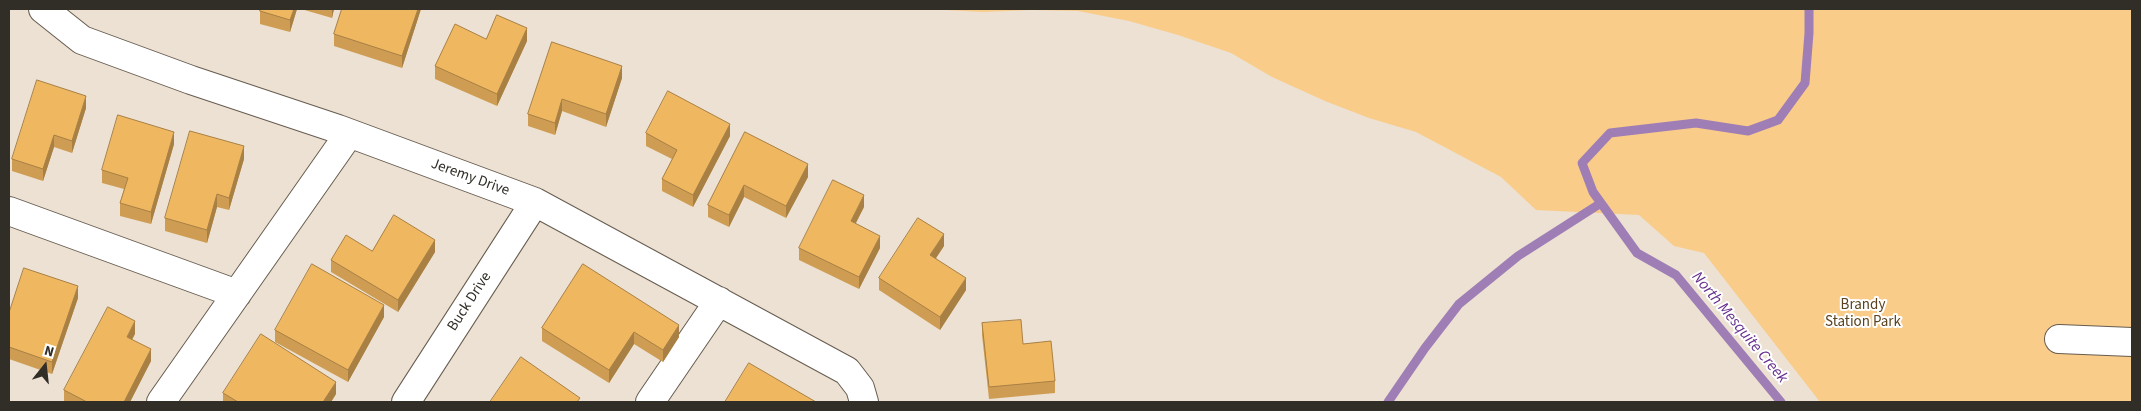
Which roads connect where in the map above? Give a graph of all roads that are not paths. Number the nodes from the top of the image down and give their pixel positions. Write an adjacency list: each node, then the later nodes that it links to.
1 (43, 9): 2 (street, Jeremy Drive)
2 (350, 134): 3 (street, Jeremy Drive); 5 (street)
3 (535, 202): 6 (street, Jeremy Drive); 10 (street, Buck Drive)
4 (9, 211): 5 (street)
5 (237, 294): 9 (street)
6 (719, 301): 11 (street); 12 (street, Jeremy Drive)
7 (2060, 340): 8 (street)
8 (2132, 342)
9 (161, 402)
10 (406, 402)
11 (650, 402)
12 (864, 402)

